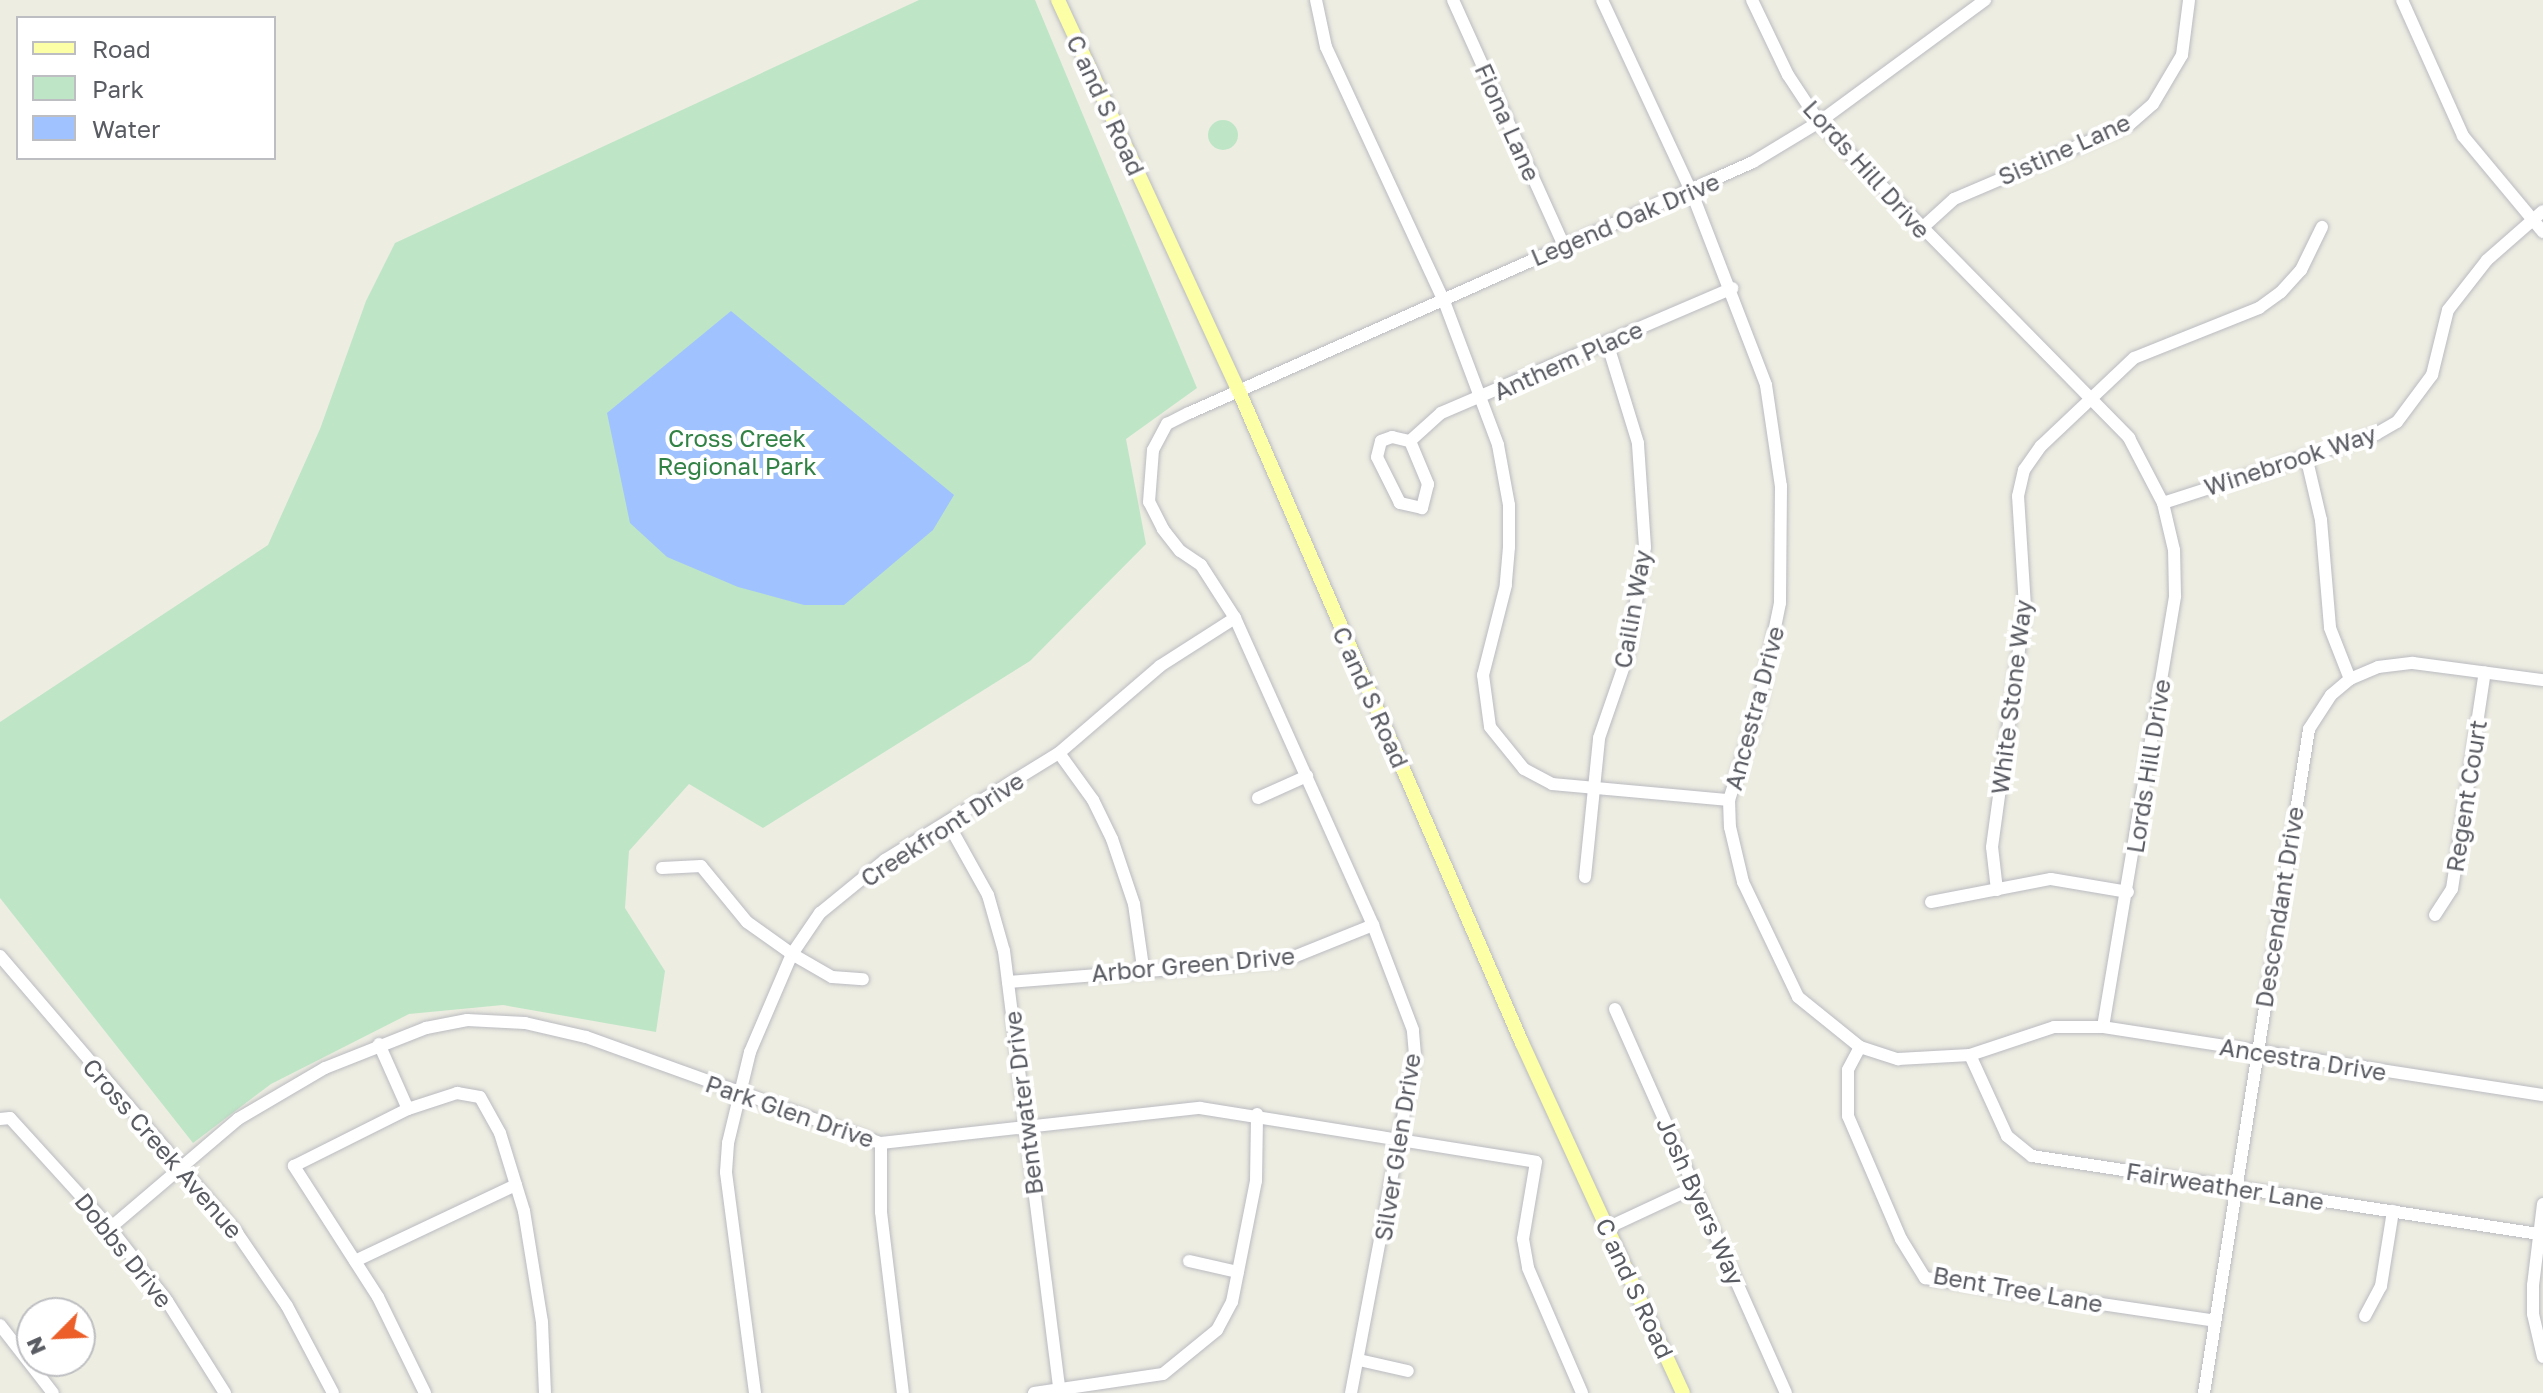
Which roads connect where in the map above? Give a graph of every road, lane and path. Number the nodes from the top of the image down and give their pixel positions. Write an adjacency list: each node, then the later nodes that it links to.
1 (1058, 0): 19 (main road, C and S Road)
2 (1316, 0): 17 (street)
3 (1453, 0): 15 (street, Fiona Lane)
4 (1602, 0): 10 (street, Ancestra Drive)
5 (1752, 0): 9 (street, Lords Hill Drive)
6 (1985, 0): 9 (street, Legend Oak Drive)
7 (2189, 0): 13 (street, Sistine Lane)
8 (2405, 1): 11 (street)
9 (1819, 122): 10 (street, Legend Oak Drive); 13 (street, Lords Hill Drive)
10 (1692, 193): 15 (street, Legend Oak Drive); 16 (street, Ancestra Drive)
11 (2538, 216): 14 (street); 23 (street, Winebrook Way)
12 (2322, 227): 21 (street, White Stone Way)
13 (1921, 229): 21 (street, Lords Hill Drive)
14 (2543, 232)
15 (1563, 244): 17 (street, Legend Oak Drive)
16 (1732, 288): 18 (street, Anthem Place); 33 (street, Ancestra Drive)
17 (1444, 301): 19 (street, Legend Oak Drive); 20 (street)
18 (1607, 342): 20 (street, Anthem Place); 31 (street, Cailin Way)
19 (1238, 389): 25 (street, Silver Glen Drive); 68 (main road, C and S Road)
20 (1483, 397): 22 (street, Anthem Place); 31 (street)
21 (2089, 399): 24 (street); 37 (street, White Stone Way)
22 (1410, 441): 22 (street, Anthem Place)
23 (2306, 456): 24 (street, Winebrook Way); 27 (street)
24 (2163, 503): 38 (street, Lords Hill Drive)
25 (1235, 618): 29 (street, Creekfront Drive); 30 (street, Silver Glen Drive)
26 (2485, 672): 27 (street, Descendant Drive); 28 (street, Descendant Drive); 40 (street, Regent Court)
27 (2350, 679): 51 (street, Descendant Drive)
28 (2543, 680)
29 (1059, 753): 34 (street, Creekfront Drive); 44 (street)
30 (1307, 776): 32 (street); 41 (street, Silver Glen Drive)
31 (1591, 791): 33 (street); 36 (street, Cailin Way)
32 (1258, 798)
33 (1729, 800): 50 (street, Ancestra Drive)
34 (949, 825): 42 (street, Creekfront Drive); 46 (street, Bentwater Drive)
35 (662, 868): 42 (street)
36 (1585, 877)
37 (1997, 890): 38 (street); 39 (street)
38 (2128, 892): 48 (street, Lords Hill Drive)
39 (1931, 902)
40 (2435, 915)
41 (1373, 925): 44 (street, Arbor Green Drive); 59 (street, Silver Glen Drive)
42 (792, 954): 45 (street); 53 (street, Creekfront Drive)
43 (0, 956): 61 (street, Cross Creek Avenue)
44 (1143, 967): 46 (street, Arbor Green Drive)
45 (863, 979)
46 (1008, 982): 58 (street, Bentwater Drive)
47 (1615, 1009): 63 (street, Josh Byers Way)
48 (2103, 1027): 51 (street, Ancestra Drive); 52 (street, Ancestra Drive)
49 (379, 1044): 53 (street, Park Glen Drive); 55 (street); 61 (street, Park Glen Drive)
50 (1860, 1047): 52 (street, Ancestra Drive); 74 (street, Bent Tree Lane)
51 (2255, 1052): 54 (street, Ancestra Drive); 64 (street, Descendant Drive)
52 (1970, 1055): 64 (street, Fairweather Lane)
53 (739, 1095): 60 (street, Park Glen Drive); 85 (street, Creekfront Drive)
54 (2543, 1095)
55 (408, 1109): 62 (street); 70 (street)
56 (1257, 1114): 58 (street, Park Glen Drive); 59 (street, Park Glen Drive); 72 (street)
57 (5, 1118): 67 (street, Dobbs Drive)
58 (1024, 1128): 60 (street, Park Glen Drive); 79 (street, Bentwater Drive)
59 (1396, 1138): 77 (street, Silver Glen Drive); 89 (street, Park Glen Drive)
60 (881, 1143): 86 (street)
61 (183, 1166): 67 (street, Park Glen Drive); 82 (street, Cross Creek Avenue)
62 (516, 1185): 70 (street); 84 (street)
63 (1695, 1187): 68 (street); 91 (street, Josh Byers Way)
64 (2236, 1188): 66 (street, Fairweather Lane); 74 (street, Descendant Drive)
65 (2543, 1204): 69 (street)
66 (2393, 1211): 69 (street, Fairweather Lane); 73 (street)
67 (110, 1228): 81 (street, Dobbs Drive)
68 (1607, 1228): 90 (main road, C and S Road)
69 (2539, 1234): 76 (street)
70 (355, 1261): 83 (street)
71 (1189, 1261): 72 (street)
72 (1238, 1272): 79 (street)
73 (2365, 1316)
74 (2215, 1321): 92 (street, Descendant Drive)
75 (0, 1325): 80 (street)
76 (2543, 1357)
77 (1359, 1360): 78 (street); 88 (street, Silver Glen Drive)
78 (1408, 1371)
79 (1059, 1391): 87 (street)
80 (53, 1393)
81 (225, 1393)
82 (333, 1393)
83 (425, 1393)
84 (545, 1393)
85 (755, 1393)
86 (903, 1393)
87 (1034, 1393)
88 (1351, 1393)
89 (1582, 1393)
90 (1683, 1393)
91 (1786, 1393)
92 (2204, 1393)

